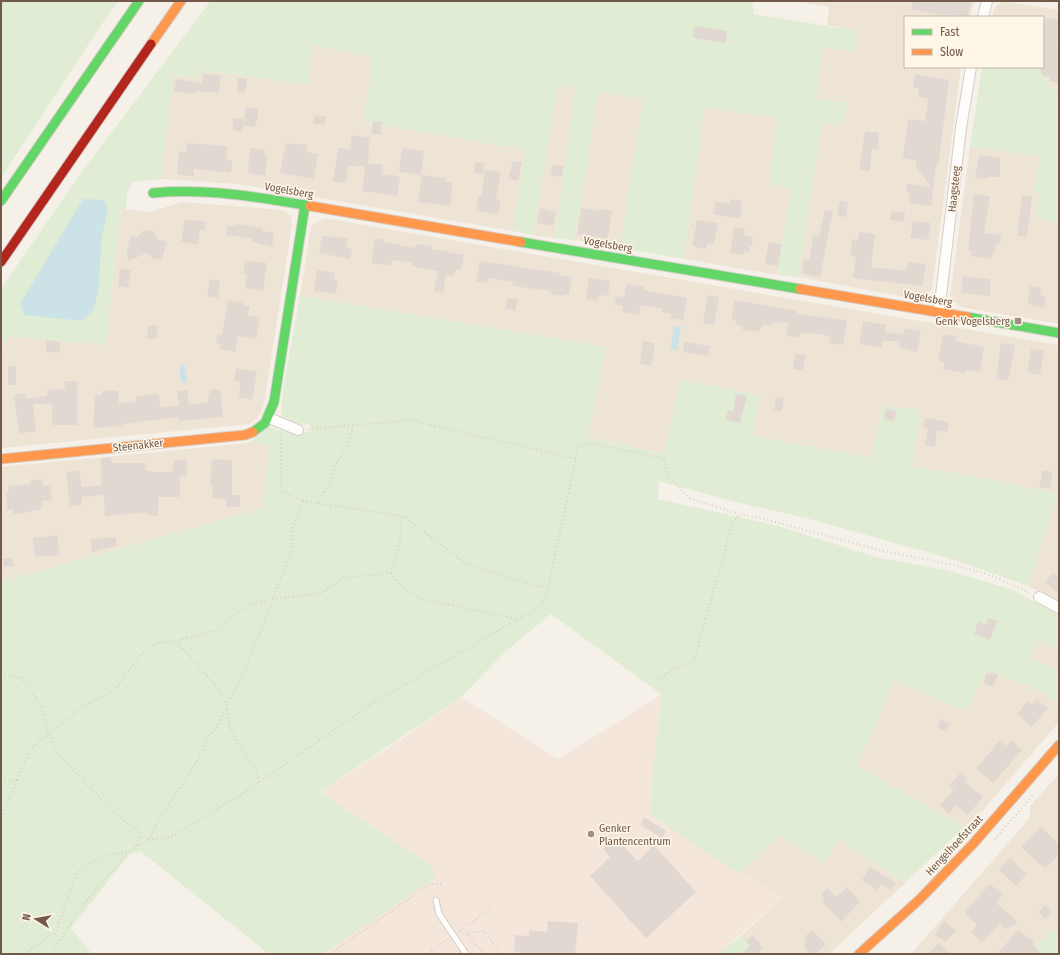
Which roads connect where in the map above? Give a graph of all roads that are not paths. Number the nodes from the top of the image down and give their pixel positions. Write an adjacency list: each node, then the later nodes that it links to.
1 (139, 1): 7 (main road)
2 (180, 1): 9 (main road)
3 (986, 1): 4 (street)
4 (983, 16)
5 (971, 68): 10 (street, Haagsteeg)
6 (153, 192): 8 (main road, Vogelsberg)
7 (1, 201)
8 (305, 205): 10 (main road, Vogelsberg); 12 (main road)
9 (1, 262)
10 (939, 312): 11 (main road, Vogelsberg)
11 (1059, 333)
12 (269, 418): 13 (street); 14 (main road, Steenakker)
13 (298, 430)
14 (1, 459)
15 (1039, 597): 16 (street)
16 (1059, 608)
17 (1059, 745): 20 (main road, Hengelhoefstraat)
18 (436, 900): 19 (lane)
19 (466, 954)
20 (859, 954)

